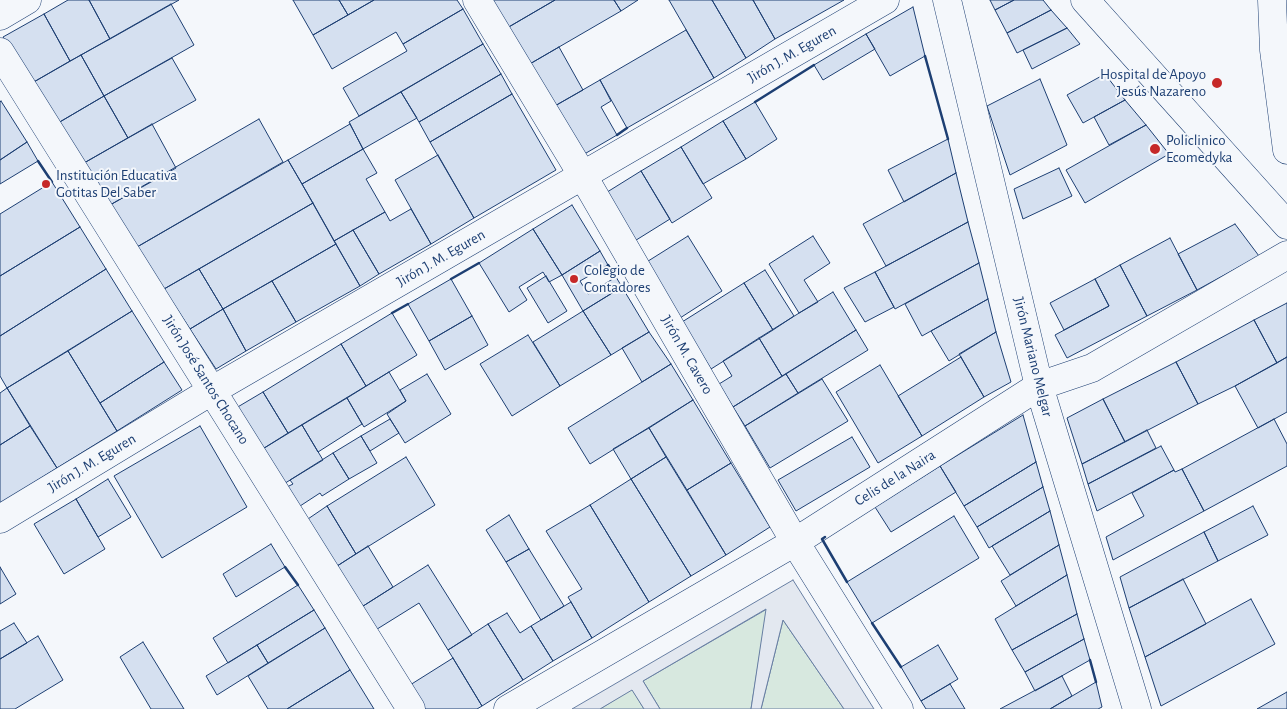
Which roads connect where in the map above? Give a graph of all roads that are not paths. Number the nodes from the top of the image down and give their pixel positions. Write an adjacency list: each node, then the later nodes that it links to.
1 (27, 0): 7 (street)
2 (477, 0): 10 (street, Jirón M. Cavero)
3 (884, 0): 10 (street, Jirón J. M. Eguren)
4 (947, 0): 13 (street, Jirón Mariano Melgar)
5 (1085, 0): 11 (street)
6 (1272, 0): 9 (street)
7 (0, 16)
8 (0, 52): 14 (street, Jirón José Santos Chocano)
9 (1287, 150)
10 (582, 176): 14 (street, Jirón J. M. Eguren); 16 (street, Jirón M. Cavero)
11 (1287, 225)
12 (1287, 255): 13 (street, Celis de la Naira)
13 (1039, 386): 16 (street, Celis de la Naira); 20 (street, Jirón Mariano Melgar)
14 (212, 390): 15 (street, Jirón J. M. Eguren); 17 (street, Jirón José Santos Chocano)
15 (0, 519)
16 (795, 542): 18 (street, Celis de la Naira); 19 (street, Jirón M. Cavero)
17 (411, 709)
18 (508, 709)
19 (899, 709)
20 (1137, 709)

